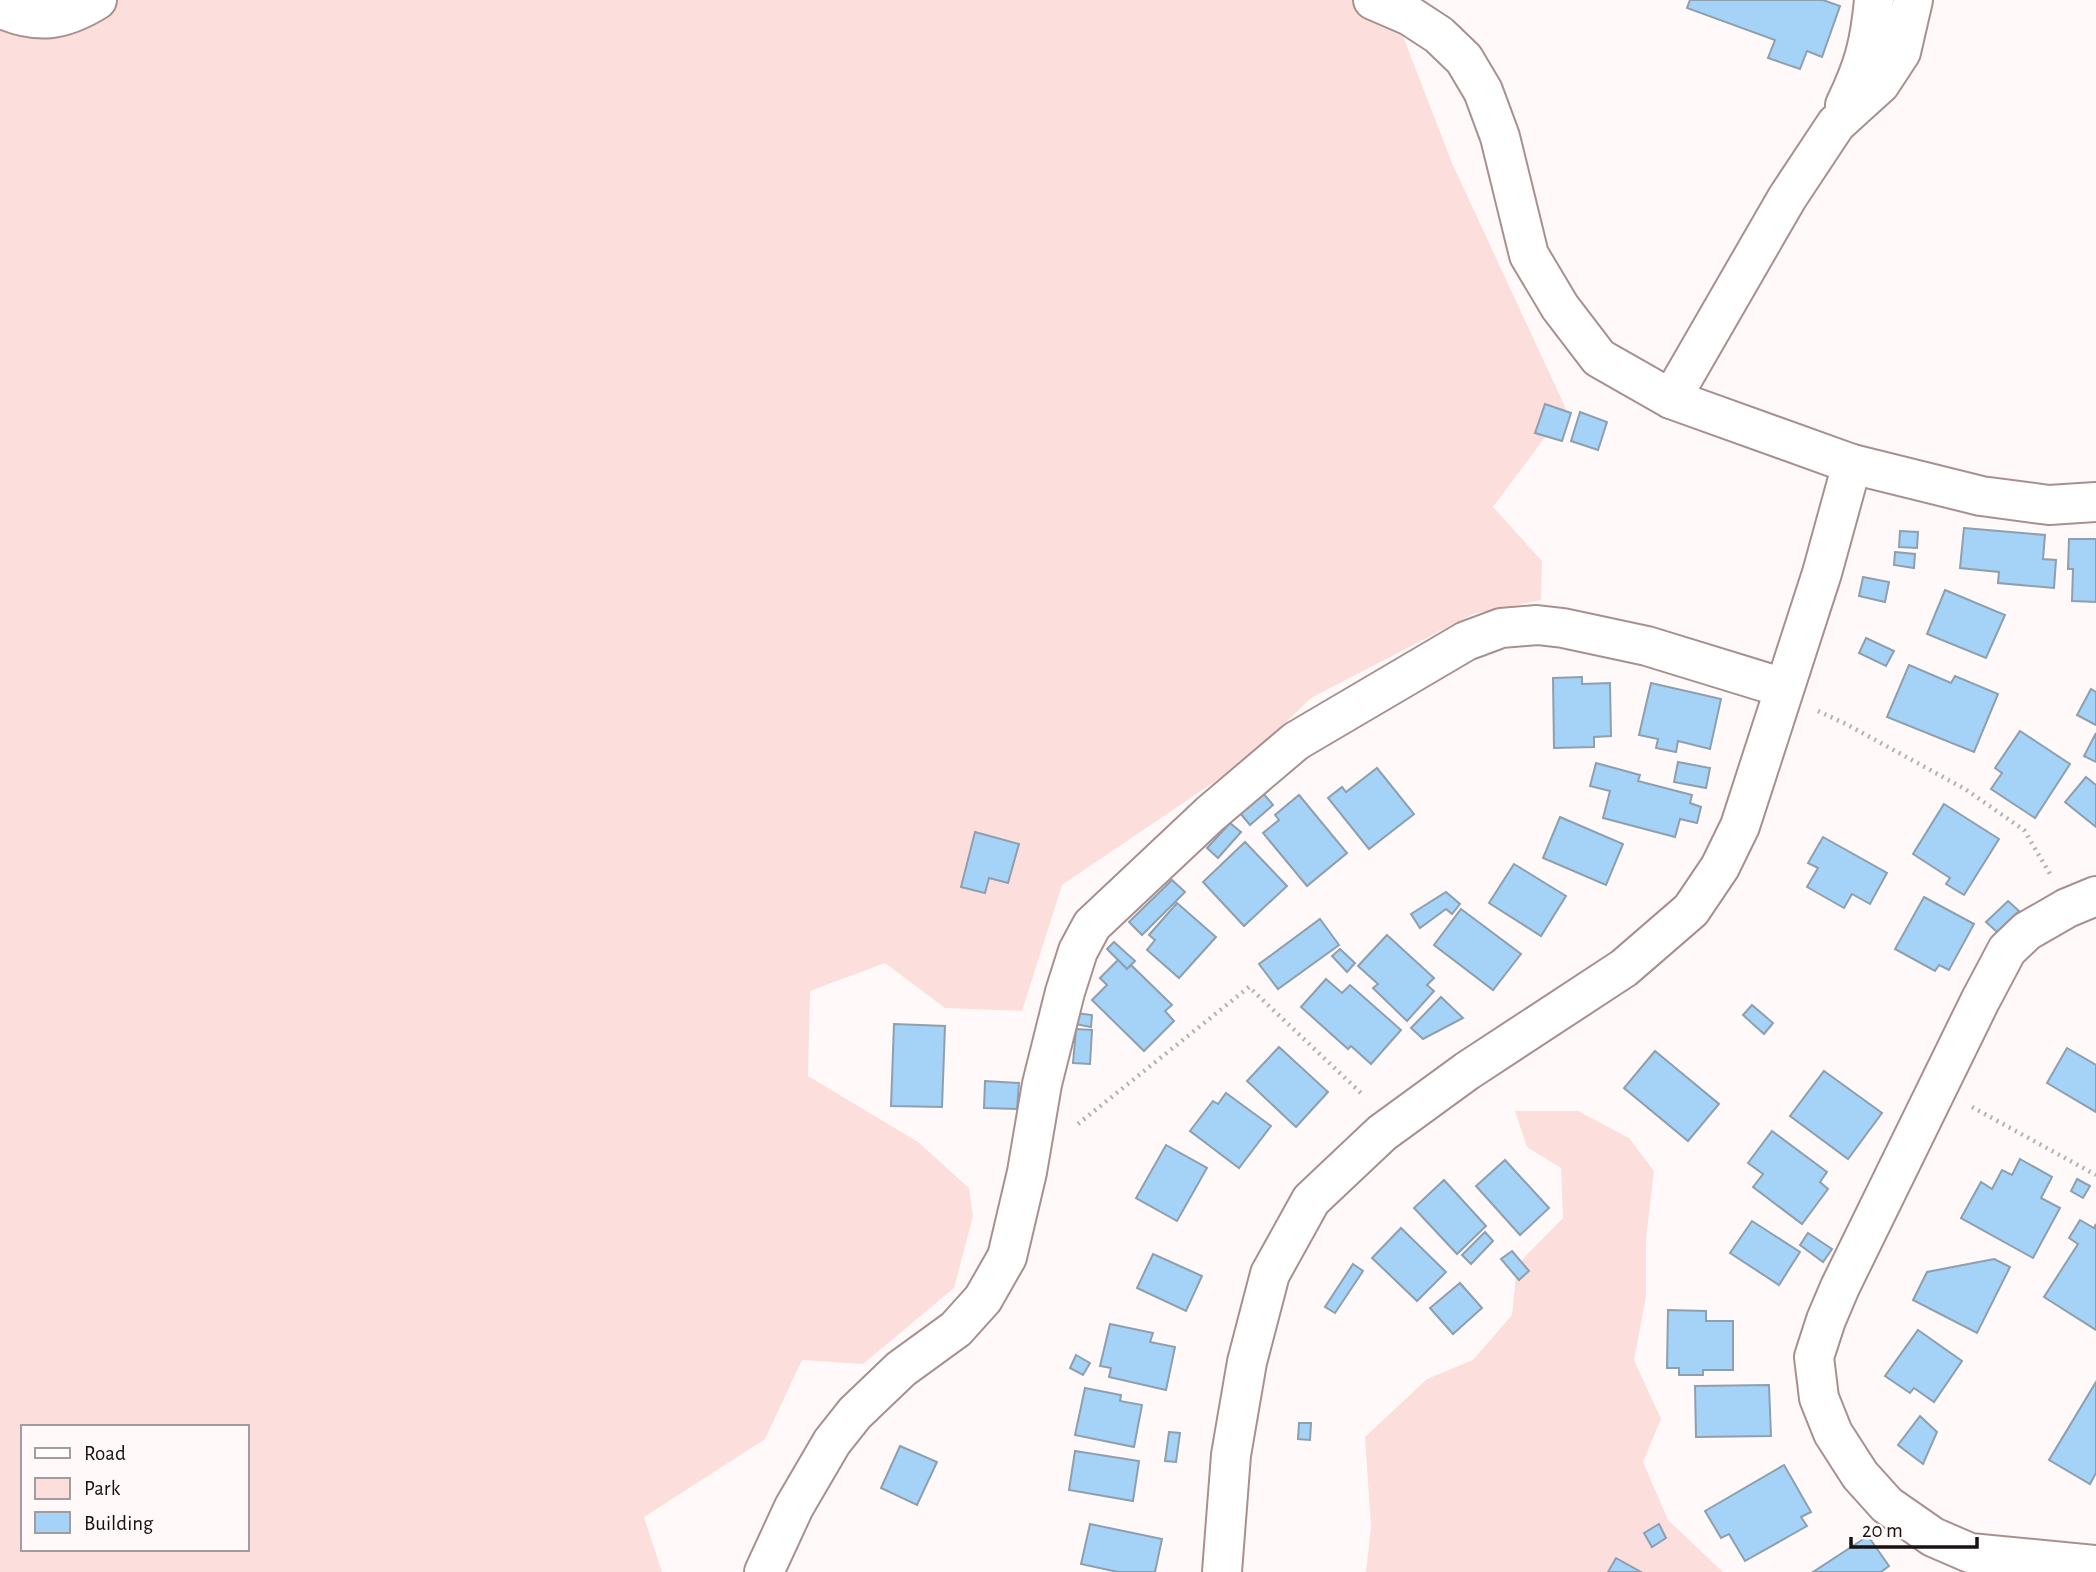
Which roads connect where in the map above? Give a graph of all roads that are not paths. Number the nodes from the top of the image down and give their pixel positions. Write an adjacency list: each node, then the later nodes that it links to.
1 (97, 0): 5 (street)
2 (1373, 0): 7 (street)
3 (1874, 0): 6 (street)
4 (1913, 0): 6 (street)
5 (0, 8)
6 (1836, 124): 7 (street)
7 (1671, 399): 8 (street)
8 (1852, 464): 9 (street); 10 (street)
9 (2096, 502)
10 (1782, 693): 13 (street); 14 (street)
11 (2082, 902): 12 (street)
12 (2096, 1565)
13 (764, 1572)
14 (1222, 1572)

